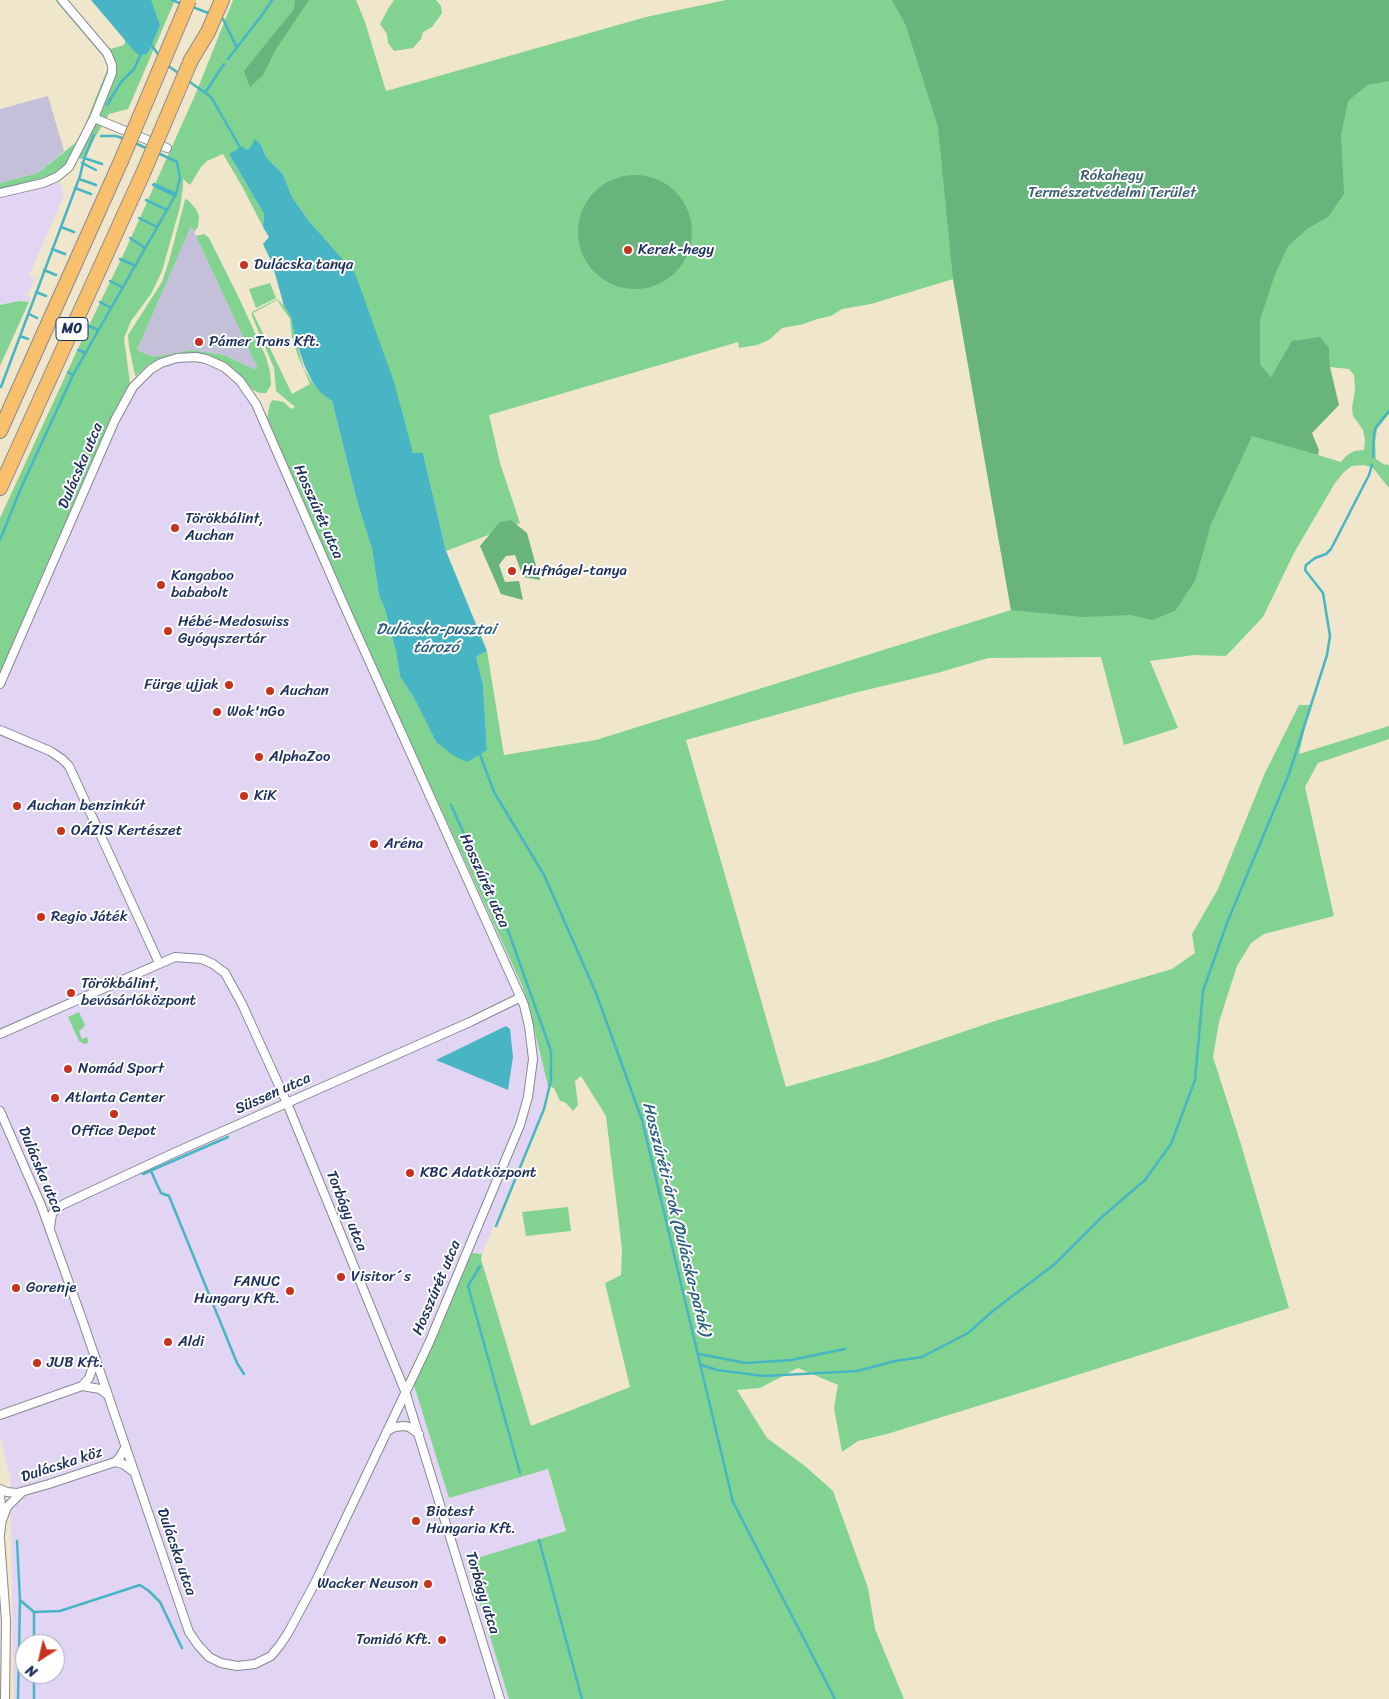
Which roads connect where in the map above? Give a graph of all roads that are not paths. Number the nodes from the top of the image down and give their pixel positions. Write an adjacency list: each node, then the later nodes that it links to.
1 (62, 0): 6 (street)
2 (189, 0): 10 (highway, M0, bridge)
3 (214, 0): 5 (highway, M0)
4 (222, 0): 5 (highway)
5 (191, 60): 11 (highway, M0, bridge)
6 (94, 118): 7 (street); 8 (street)
7 (167, 148)
8 (0, 193)
9 (249, 393): 12 (street, Dulácska utca); 15 (street, Hosszúrét utca)
10 (0, 430)
11 (0, 488)
12 (0, 684)
13 (0, 730): 14 (street)
14 (159, 963): 16 (street, Torbágy utca); 17 (street, Torbágy utca)
15 (521, 997): 17 (street, Süssen utca); 22 (street, Hosszúrét utca)
16 (0, 1034)
17 (286, 1104): 19 (street, Süssen utca); 22 (street, Torbágy utca)
18 (0, 1111): 19 (street, Dulácska utca)
19 (50, 1229): 20 (street, Dulácska utca)
20 (95, 1354): 21 (street); 23 (street, Dulácska utca)
21 (82, 1386): 23 (street); 24 (street)
22 (405, 1391): 25 (street, Dulácska utca); 26 (street, Torbágy utca)
23 (108, 1395): 27 (street, Dulácska utca)
24 (0, 1415)
25 (387, 1431): 26 (street); 29 (street, Dulácska utca)
26 (419, 1434): 37 (street, Torbágy utca)
27 (125, 1448): 28 (street, Dulácska köz); 29 (street, Dulácska utca)
28 (115, 1462): 29 (street); 31 (street, Dulácska köz)
29 (134, 1472)
30 (0, 1489): 31 (street, Dulácska köz)
31 (22, 1492): 33 (street)
32 (0, 1495): 33 (street)
33 (2, 1518): 34 (street)
34 (0, 1535)
35 (0, 1539): 36 (street)
36 (6, 1699)
37 (500, 1699)

